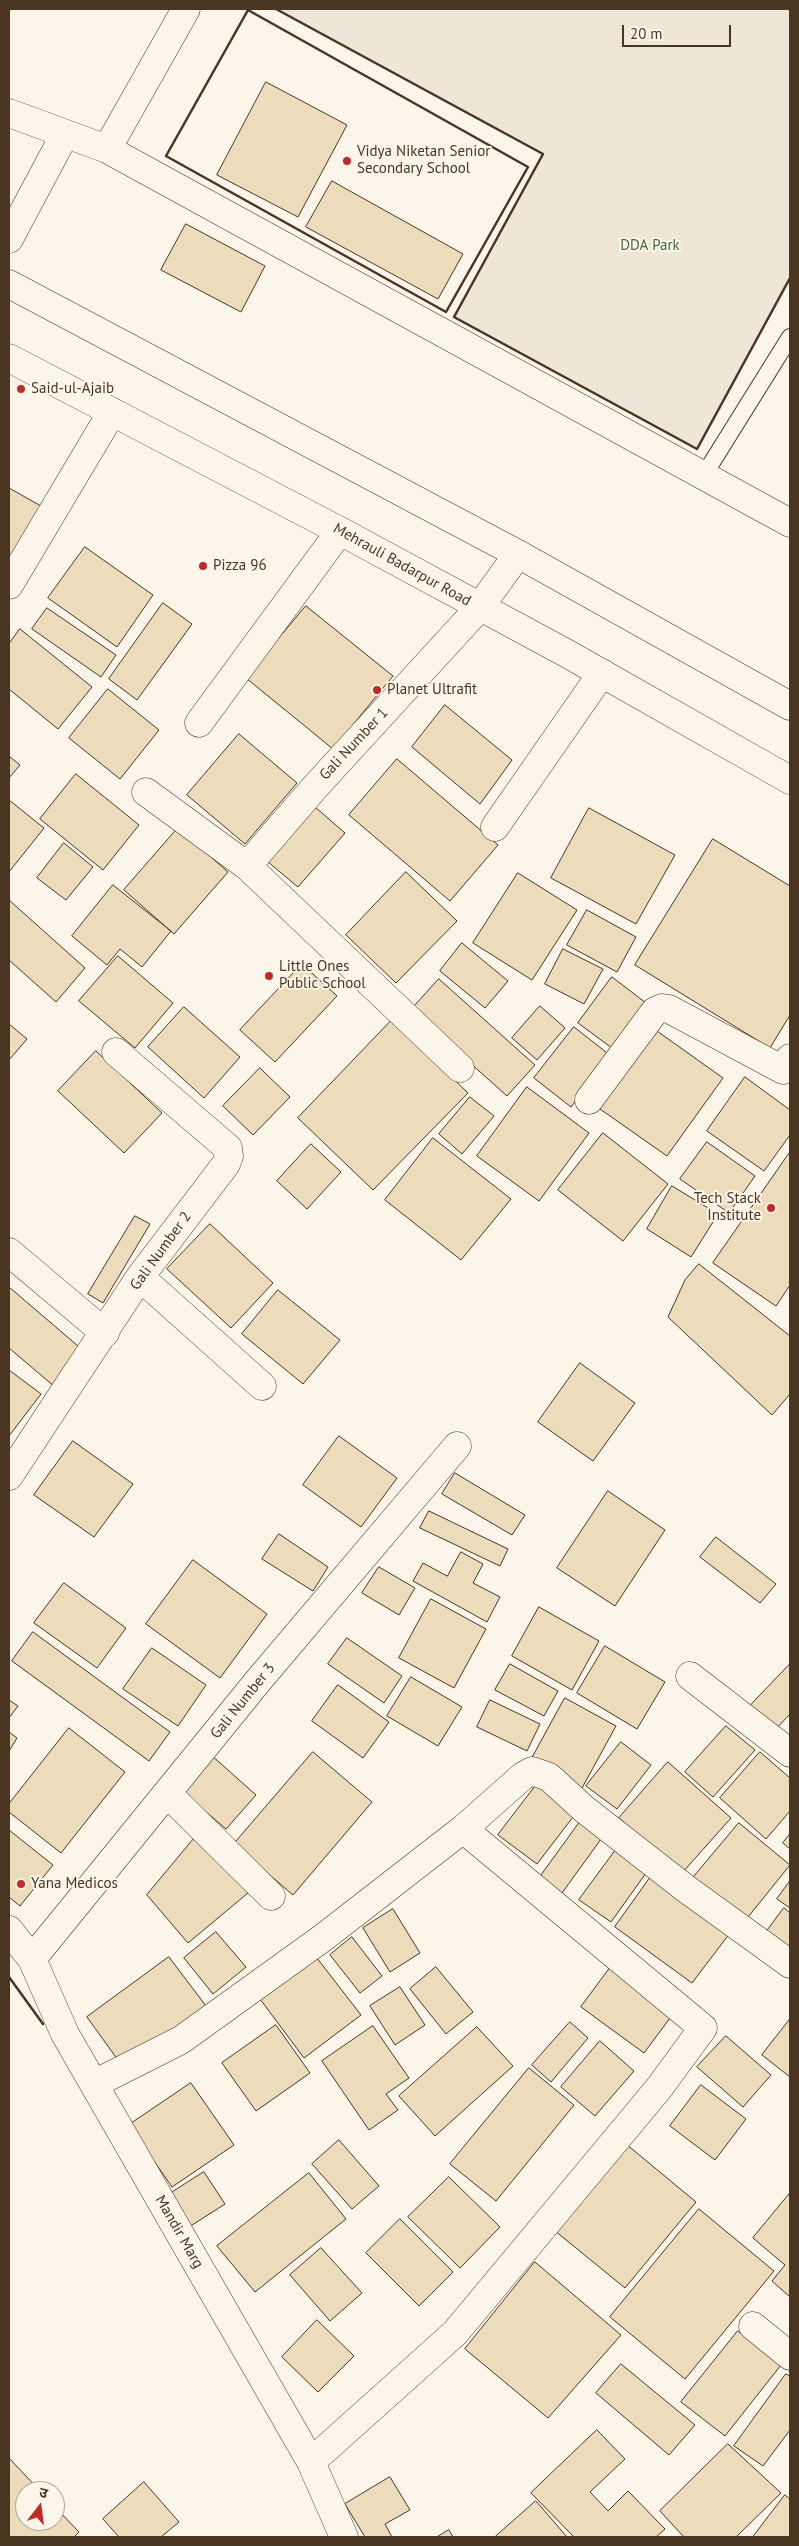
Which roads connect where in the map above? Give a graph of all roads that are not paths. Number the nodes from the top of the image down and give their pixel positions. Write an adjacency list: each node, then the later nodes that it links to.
1 (186, 9): 4 (street)
2 (9, 113): 3 (street)
3 (65, 134): 4 (street); 5 (street)
4 (107, 150): 10 (street)
5 (9, 239)
6 (9, 284): 13 (street)
7 (790, 337): 10 (lane)
8 (9, 358): 9 (street, Mehrauli Badarpur Road)
9 (112, 412): 12 (street, Mehrauli Badarpur Road); 14 (street)
10 (704, 475): 11 (street)
11 (790, 523)
12 (340, 531): 15 (street, Mehrauli Badarpur Road); 18 (street)
13 (518, 554): 15 (street, Gali Number 1); 17 (street)
14 (9, 585)
15 (479, 608): 16 (street, Mehrauli Badarpur Road); 22 (street, Gali Number 1)
16 (602, 673): 19 (street, Mehrauli Badarpur Road); 21 (street)
17 (790, 706)
18 (199, 723)
19 (790, 780)
20 (146, 792): 22 (street)
21 (495, 826)
22 (247, 866): 25 (street)
23 (116, 1052): 28 (street, Gali Number 2)
24 (788, 1067): 26 (street)
25 (460, 1068)
26 (589, 1100)
27 (9, 1252): 29 (street)
28 (140, 1277): 29 (street, Gali Number 2); 30 (street)
29 (105, 1333): 32 (street, Gali Number 2)
30 (262, 1386)
31 (457, 1446): 35 (street, Gali Number 3)
32 (9, 1476)
33 (690, 1676): 34 (street)
34 (790, 1753)
35 (167, 1793): 37 (street); 39 (street, Gali Number 3)
36 (462, 1829): 40 (street); 41 (street); 44 (street)
37 (271, 1896)
38 (9, 1930): 39 (street, Mandir Marg)
39 (32, 1959): 41 (street, Mandir Marg)
40 (790, 1964)
41 (94, 2084): 44 (street, Mandir Marg)
42 (753, 2326): 43 (street)
43 (790, 2356)
44 (311, 2462): 45 (street, Mandir Marg)
45 (344, 2537)

